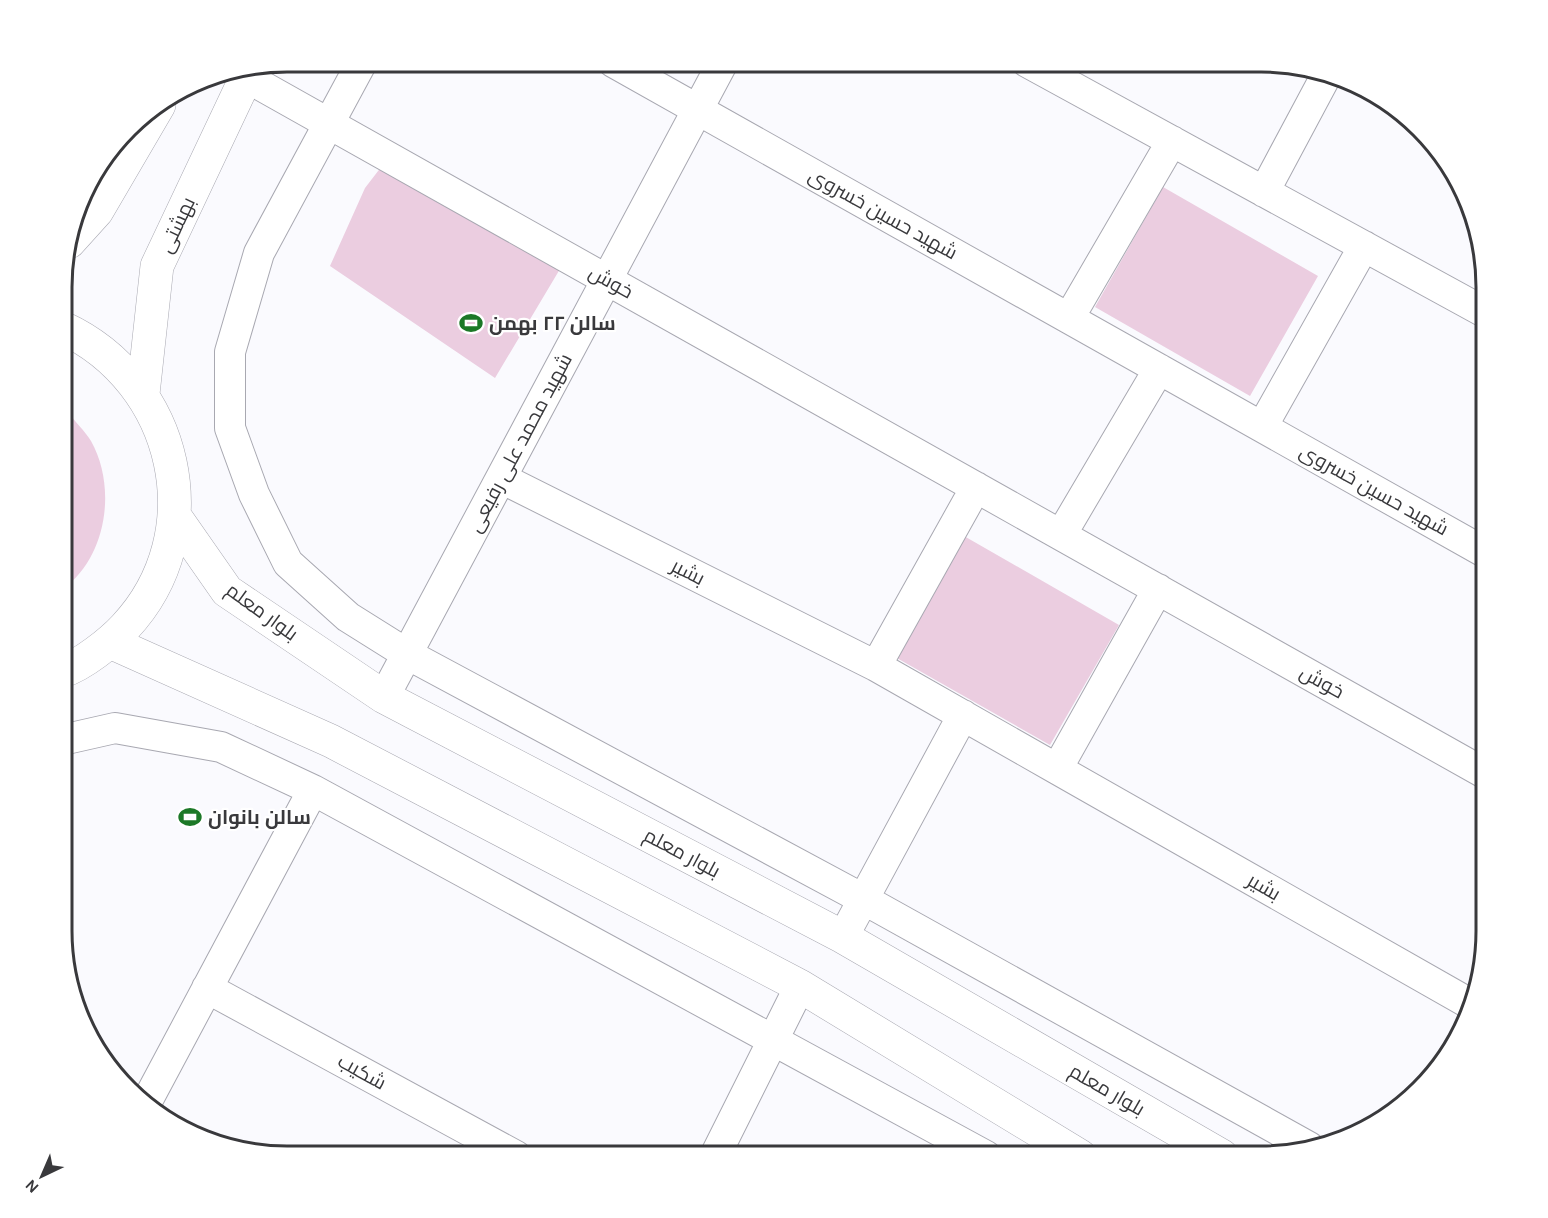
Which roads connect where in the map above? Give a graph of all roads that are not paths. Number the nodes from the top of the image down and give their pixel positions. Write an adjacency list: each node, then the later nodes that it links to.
1 (357, 72): 10 (street)
2 (631, 72): 8 (street, شهید حسین خسروی)
3 (718, 72): 8 (street, شهید محمد علی رفیعی)
4 (1045, 72): 11 (street)
5 (253, 75): 10 (street, خوش)
6 (247, 76): 20 (main road, بهشتی)
7 (1323, 81): 12 (street)
8 (698, 110): 15 (street, شهید محمد علی رفیعی); 17 (street, شهید حسین خسروی)
9 (149, 121): 13 (main road)
10 (329, 123): 15 (street, خوش); 29 (street)
11 (1172, 141): 12 (street); 17 (street)
12 (1264, 192): 14 (street)
13 (79, 231)
14 (1364, 246): 16 (street); 21 (street)
15 (607, 279): 22 (street, شهید محمد علی رفیعی); 23 (street, خوش)
16 (1476, 308)
17 (1069, 318): 19 (street, شهید حسین خسروی)
18 (72, 332): 20 (main road)
19 (1158, 369): 21 (street, شهید حسین خسروی); 25 (street)
20 (142, 394): 24 (main road)
21 (1262, 427): 26 (street, شهید حسین خسروی)
22 (501, 478): 29 (street, شهید محمد علی رفیعی); 31 (street, بشیر)
23 (976, 487): 25 (street, خوش); 31 (street)
24 (174, 514): 28 (main road); 32 (main road, بلوار معلم)
25 (1061, 535): 27 (street, خوش)
26 (1476, 547)
27 (1158, 589): 35 (street, خوش); 36 (street)
28 (110, 642): 30 (main road); 40 (main road)
29 (406, 654): 32 (street, شهید محمد علی رفیعی); 38 (street)
30 (72, 665)
31 (876, 666): 33 (street, بشیر)
32 (384, 697): 39 (main road, بلوار معلم)
33 (963, 715): 36 (street, بشیر); 38 (street)
34 (72, 738): 37 (street)
35 (1476, 768)
36 (1057, 769): 42 (street, بشیر)
37 (313, 790): 41 (street); 43 (street)
38 (863, 899): 39 (street); 45 (street)
39 (843, 937): 50 (main road, بلوار معلم)
40 (800, 986): 43 (street); 49 (main road)
41 (207, 988): 44 (street); 46 (street, شکیب)
42 (1465, 1001)
43 (774, 1039): 47 (street); 48 (street)
44 (149, 1097)
45 (1301, 1142)
46 (498, 1146)
47 (720, 1146)
48 (968, 1146)
49 (1064, 1146)
50 (1205, 1146)

